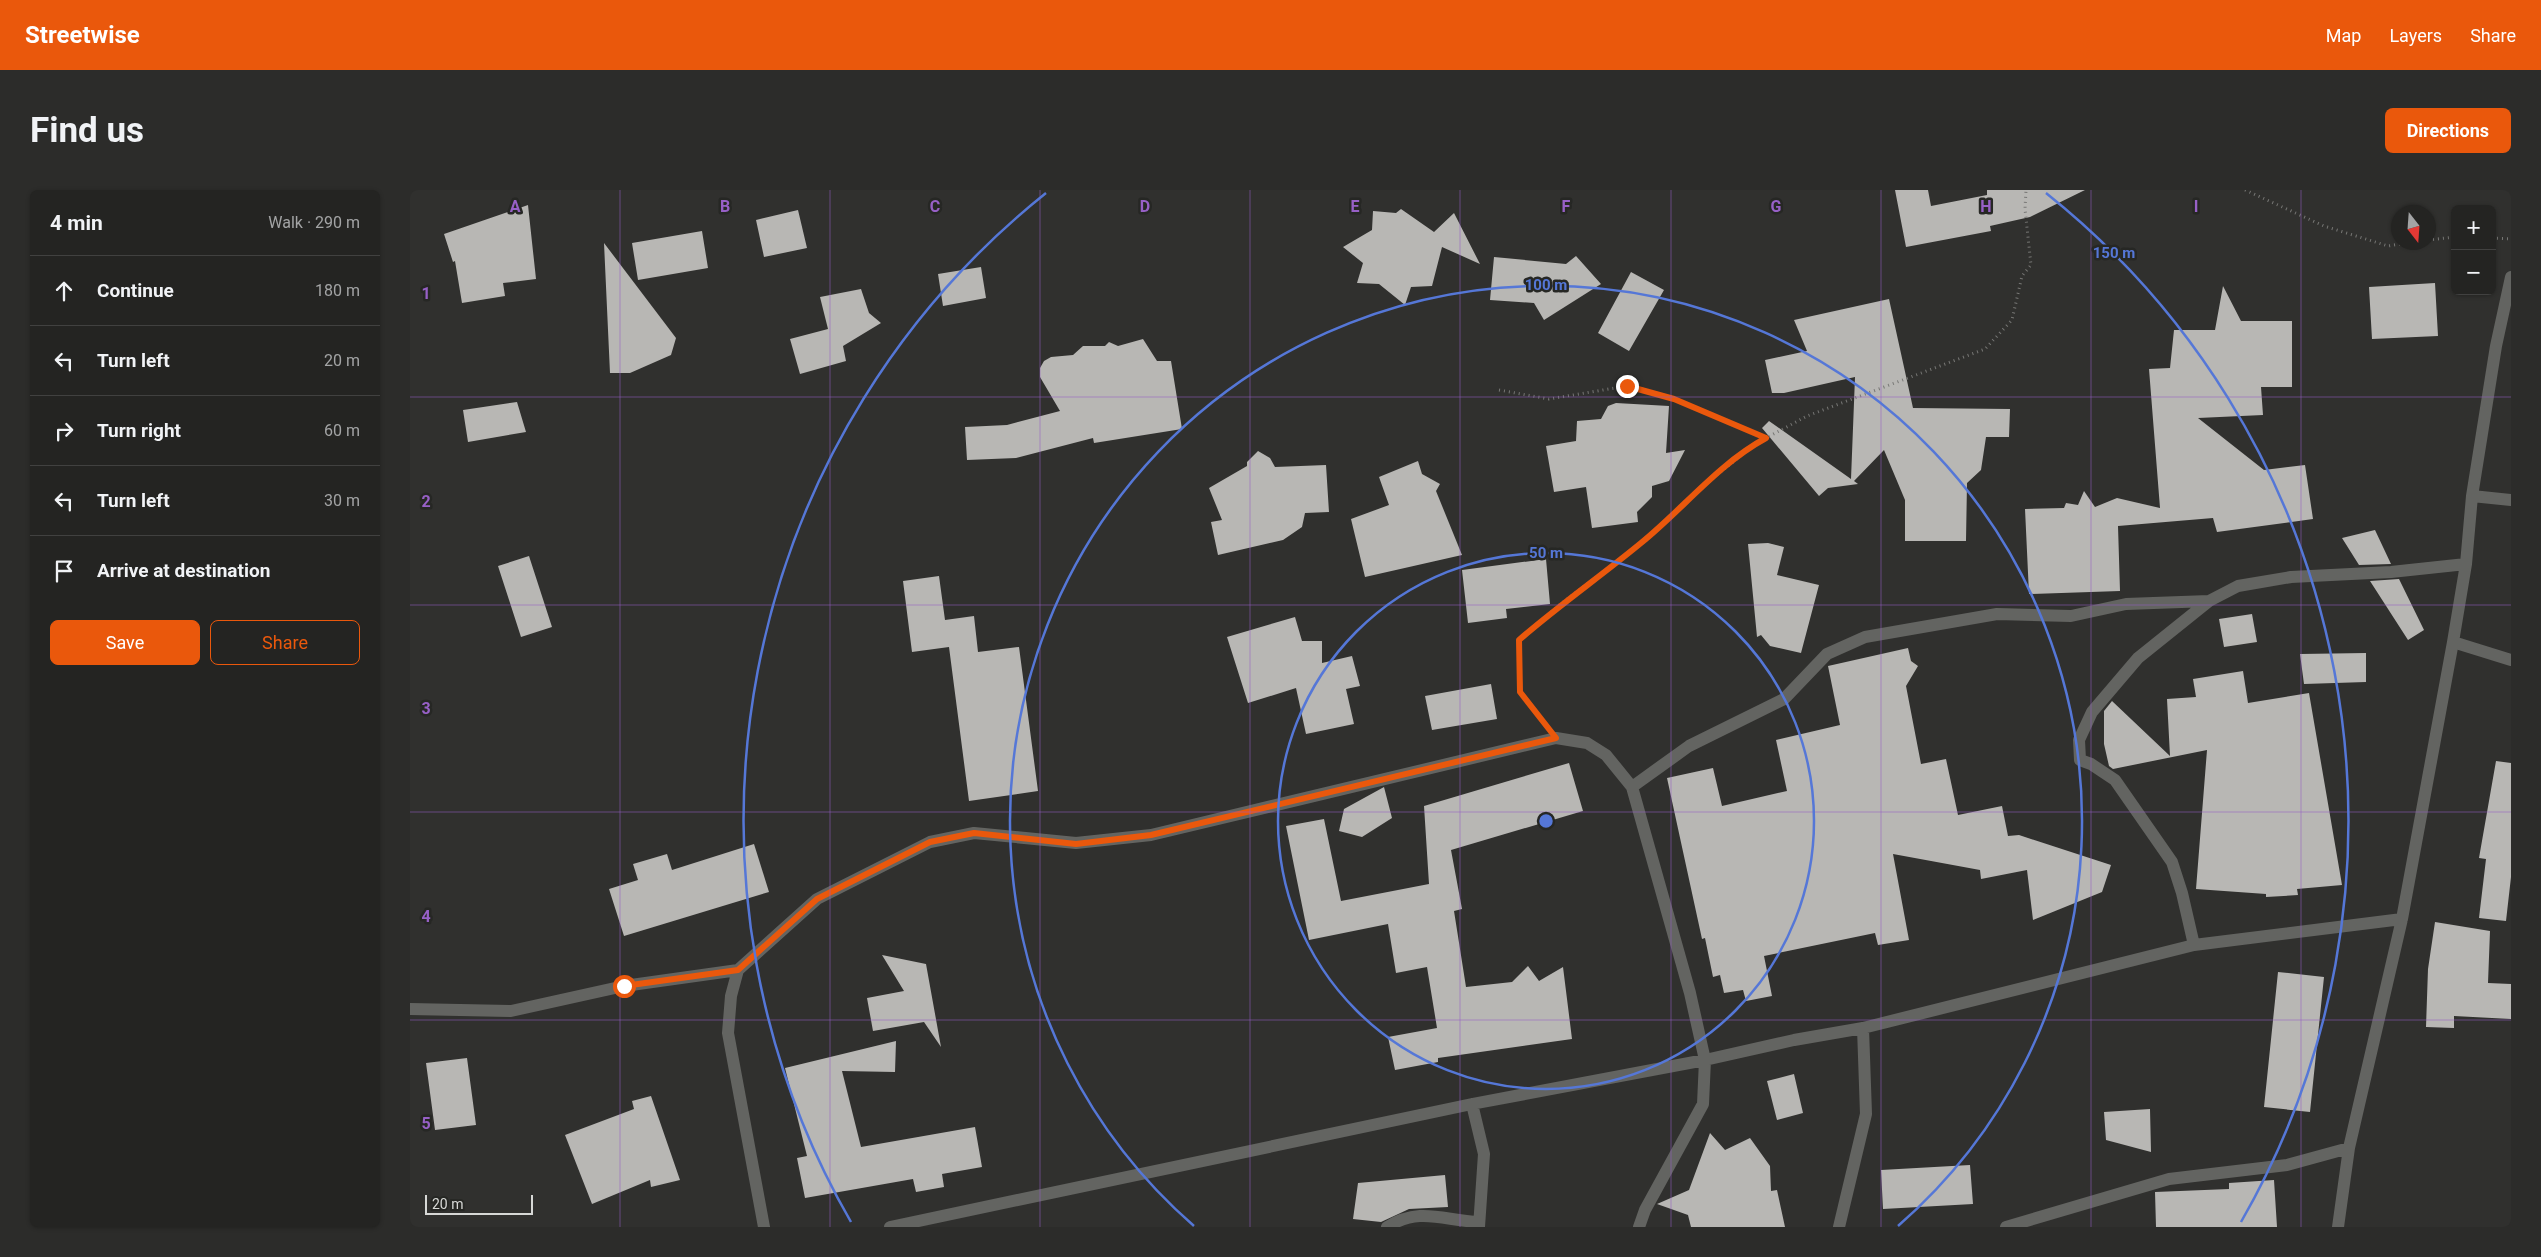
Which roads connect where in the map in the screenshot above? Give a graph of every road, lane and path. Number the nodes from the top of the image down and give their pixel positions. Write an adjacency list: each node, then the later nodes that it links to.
1 (2026, 190): 10 (path)
2 (2245, 190): 7 (path)
3 (2451, 237): 5 (path)
4 (2496, 238): 6 (path)
5 (2436, 239)
6 (2511, 239)
7 (2391, 246)
8 (2511, 277): 11 (street)
9 (1499, 390): 10 (path)
10 (1766, 438): 17 (path)
11 (2472, 496): 12 (street); 13 (street)
12 (2511, 500)
13 (2466, 564): 14 (street); 15 (street)
14 (2209, 601): 18 (street); 20 (street)
15 (2454, 642): 16 (street); 19 (street)
16 (2511, 660)
17 (1556, 738): 18 (street); 21 (street)
18 (1632, 788): 24 (street)
19 (2402, 919): 20 (street); 26 (street)
20 (2194, 945): 23 (street)
21 (738, 970): 22 (street); 28 (street)
22 (410, 1009)
23 (1863, 1028): 24 (street); 32 (street)
24 (1705, 1060): 25 (street); 31 (street)
25 (1472, 1104): 27 (street); 29 (street)
26 (2349, 1148): 33 (street); 34 (street)
27 (1479, 1225): 30 (street)
28 (764, 1227)
29 (890, 1227)
30 (1387, 1227)
31 (1639, 1227)
32 (1839, 1227)
33 (2006, 1227)
34 (2338, 1227)

